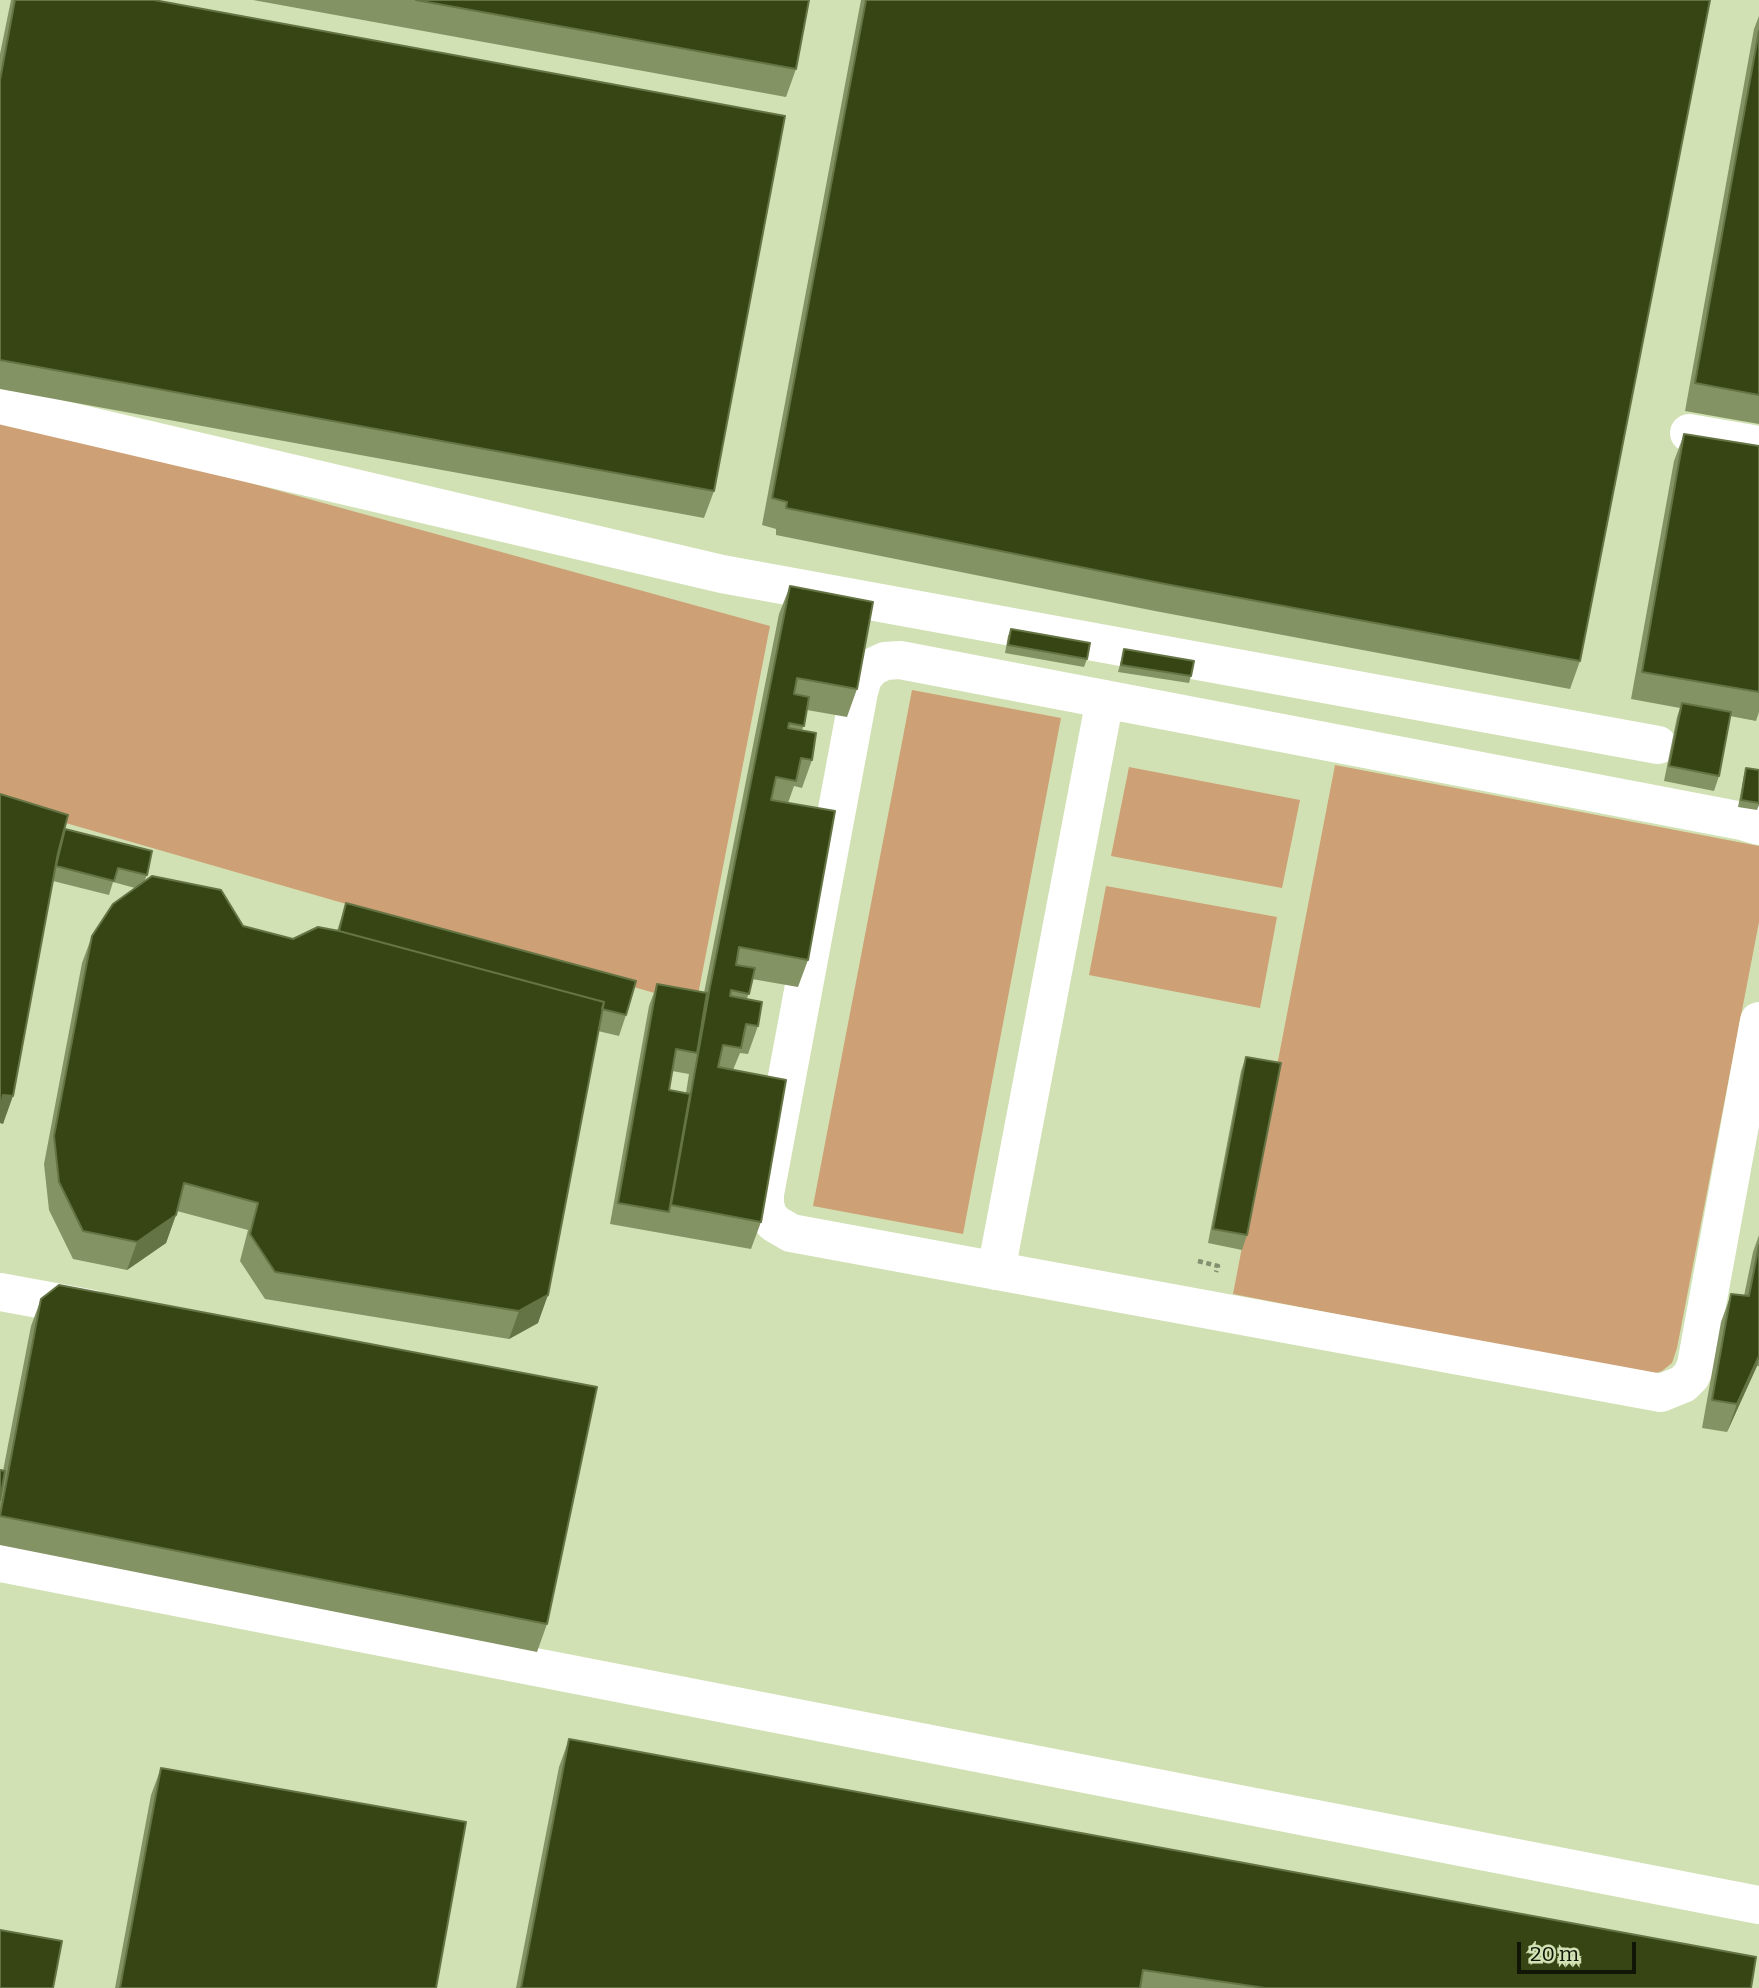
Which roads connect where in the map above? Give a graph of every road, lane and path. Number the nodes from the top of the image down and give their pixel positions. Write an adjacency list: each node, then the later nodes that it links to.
1 (0, 405): 5 (lane)
2 (1689, 433): 3 (lane)
3 (1759, 445)
4 (1105, 699): 6 (lane); 8 (lane); 8 (lane)
5 (1658, 745)
6 (1759, 826)
7 (1759, 1021): 8 (lane)
8 (996, 1271)
9 (0, 1292): 10 (lane)
10 (124, 1314)
11 (0, 1563): 12 (lane)
12 (1759, 1905)

